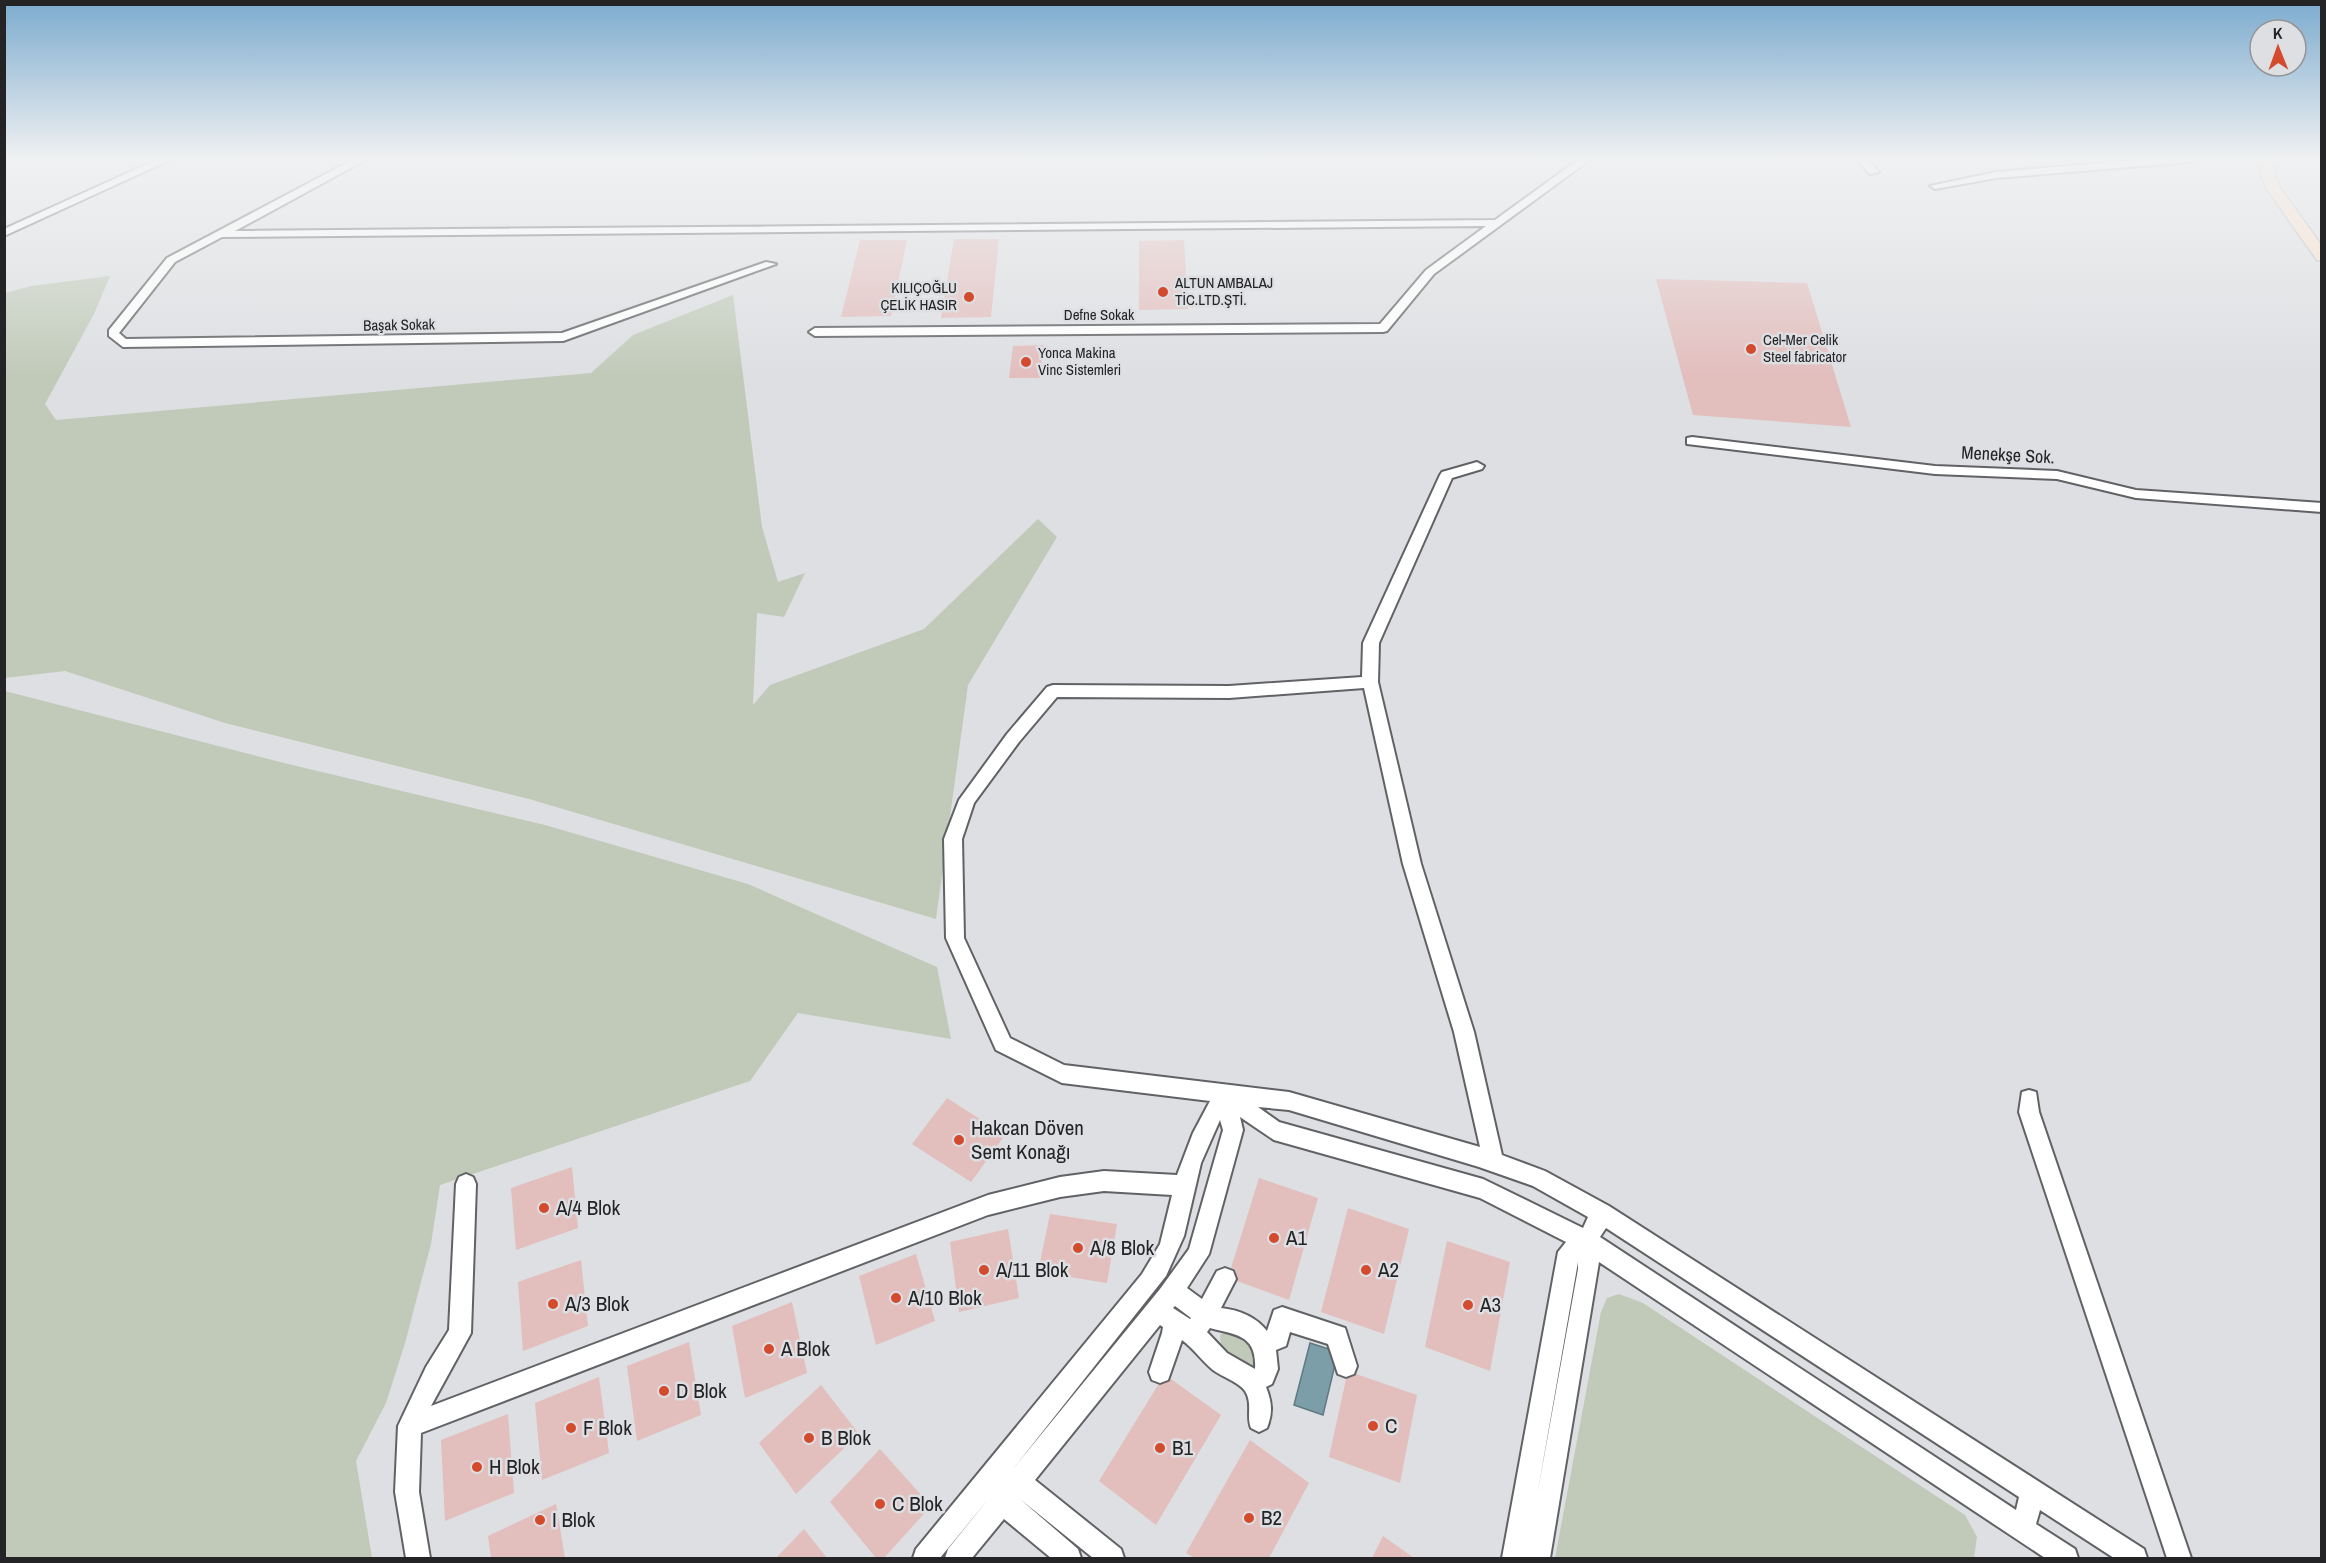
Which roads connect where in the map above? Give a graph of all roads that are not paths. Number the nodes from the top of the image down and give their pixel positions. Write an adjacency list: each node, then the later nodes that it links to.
1 (224, 232): 5 (street)
2 (459, 232): 5 (street)
3 (1485, 232): 8 (street, Defne Sokak)
4 (2304, 232): 6 (main road)
5 (220, 234): 7 (street, Başak Sokak)
6 (2322, 257)
7 (770, 264)
8 (815, 332)
9 (1692, 441): 11 (street, Menekşe Sok.)
10 (1476, 466): 12 (street)
11 (2322, 507)
12 (1370, 682): 13 (street); 15 (street)
13 (1224, 1095): 15 (street); 17 (street); 19 (street); 21 (street)
14 (2029, 1099): 44 (street)
15 (1493, 1162): 18 (street)
16 (466, 1184): 30 (street)
17 (1184, 1186): 30 (street); 31 (street)
18 (1602, 1213): 19 (street); 32 (street)
19 (1587, 1241): 34 (street); 40 (street); 41 (street)
20 (1224, 1279): 23 (street)
21 (1173, 1292): 22 (street); 23 (street)
22 (1166, 1315): 24 (street); 27 (street); 31 (street)
23 (1205, 1316): 24 (street); 25 (street)
24 (1193, 1335): 28 (street)
25 (1262, 1344): 26 (street); 28 (street)
26 (1346, 1366)
27 (1160, 1372)
28 (1253, 1382): 29 (street)
29 (1259, 1420)
30 (410, 1426): 35 (street)
31 (1007, 1479): 33 (street); 36 (street); 39 (street)
32 (2032, 1492): 34 (street); 43 (street)
33 (1003, 1502): 37 (street); 38 (street)
34 (2023, 1529): 42 (street)
35 (418, 1558)
36 (925, 1558)
37 (957, 1558)
38 (1069, 1558)
39 (1112, 1558)
40 (1514, 1558)
41 (1538, 1558)
42 (2066, 1558)
43 (2134, 1558)
44 (2179, 1558)

